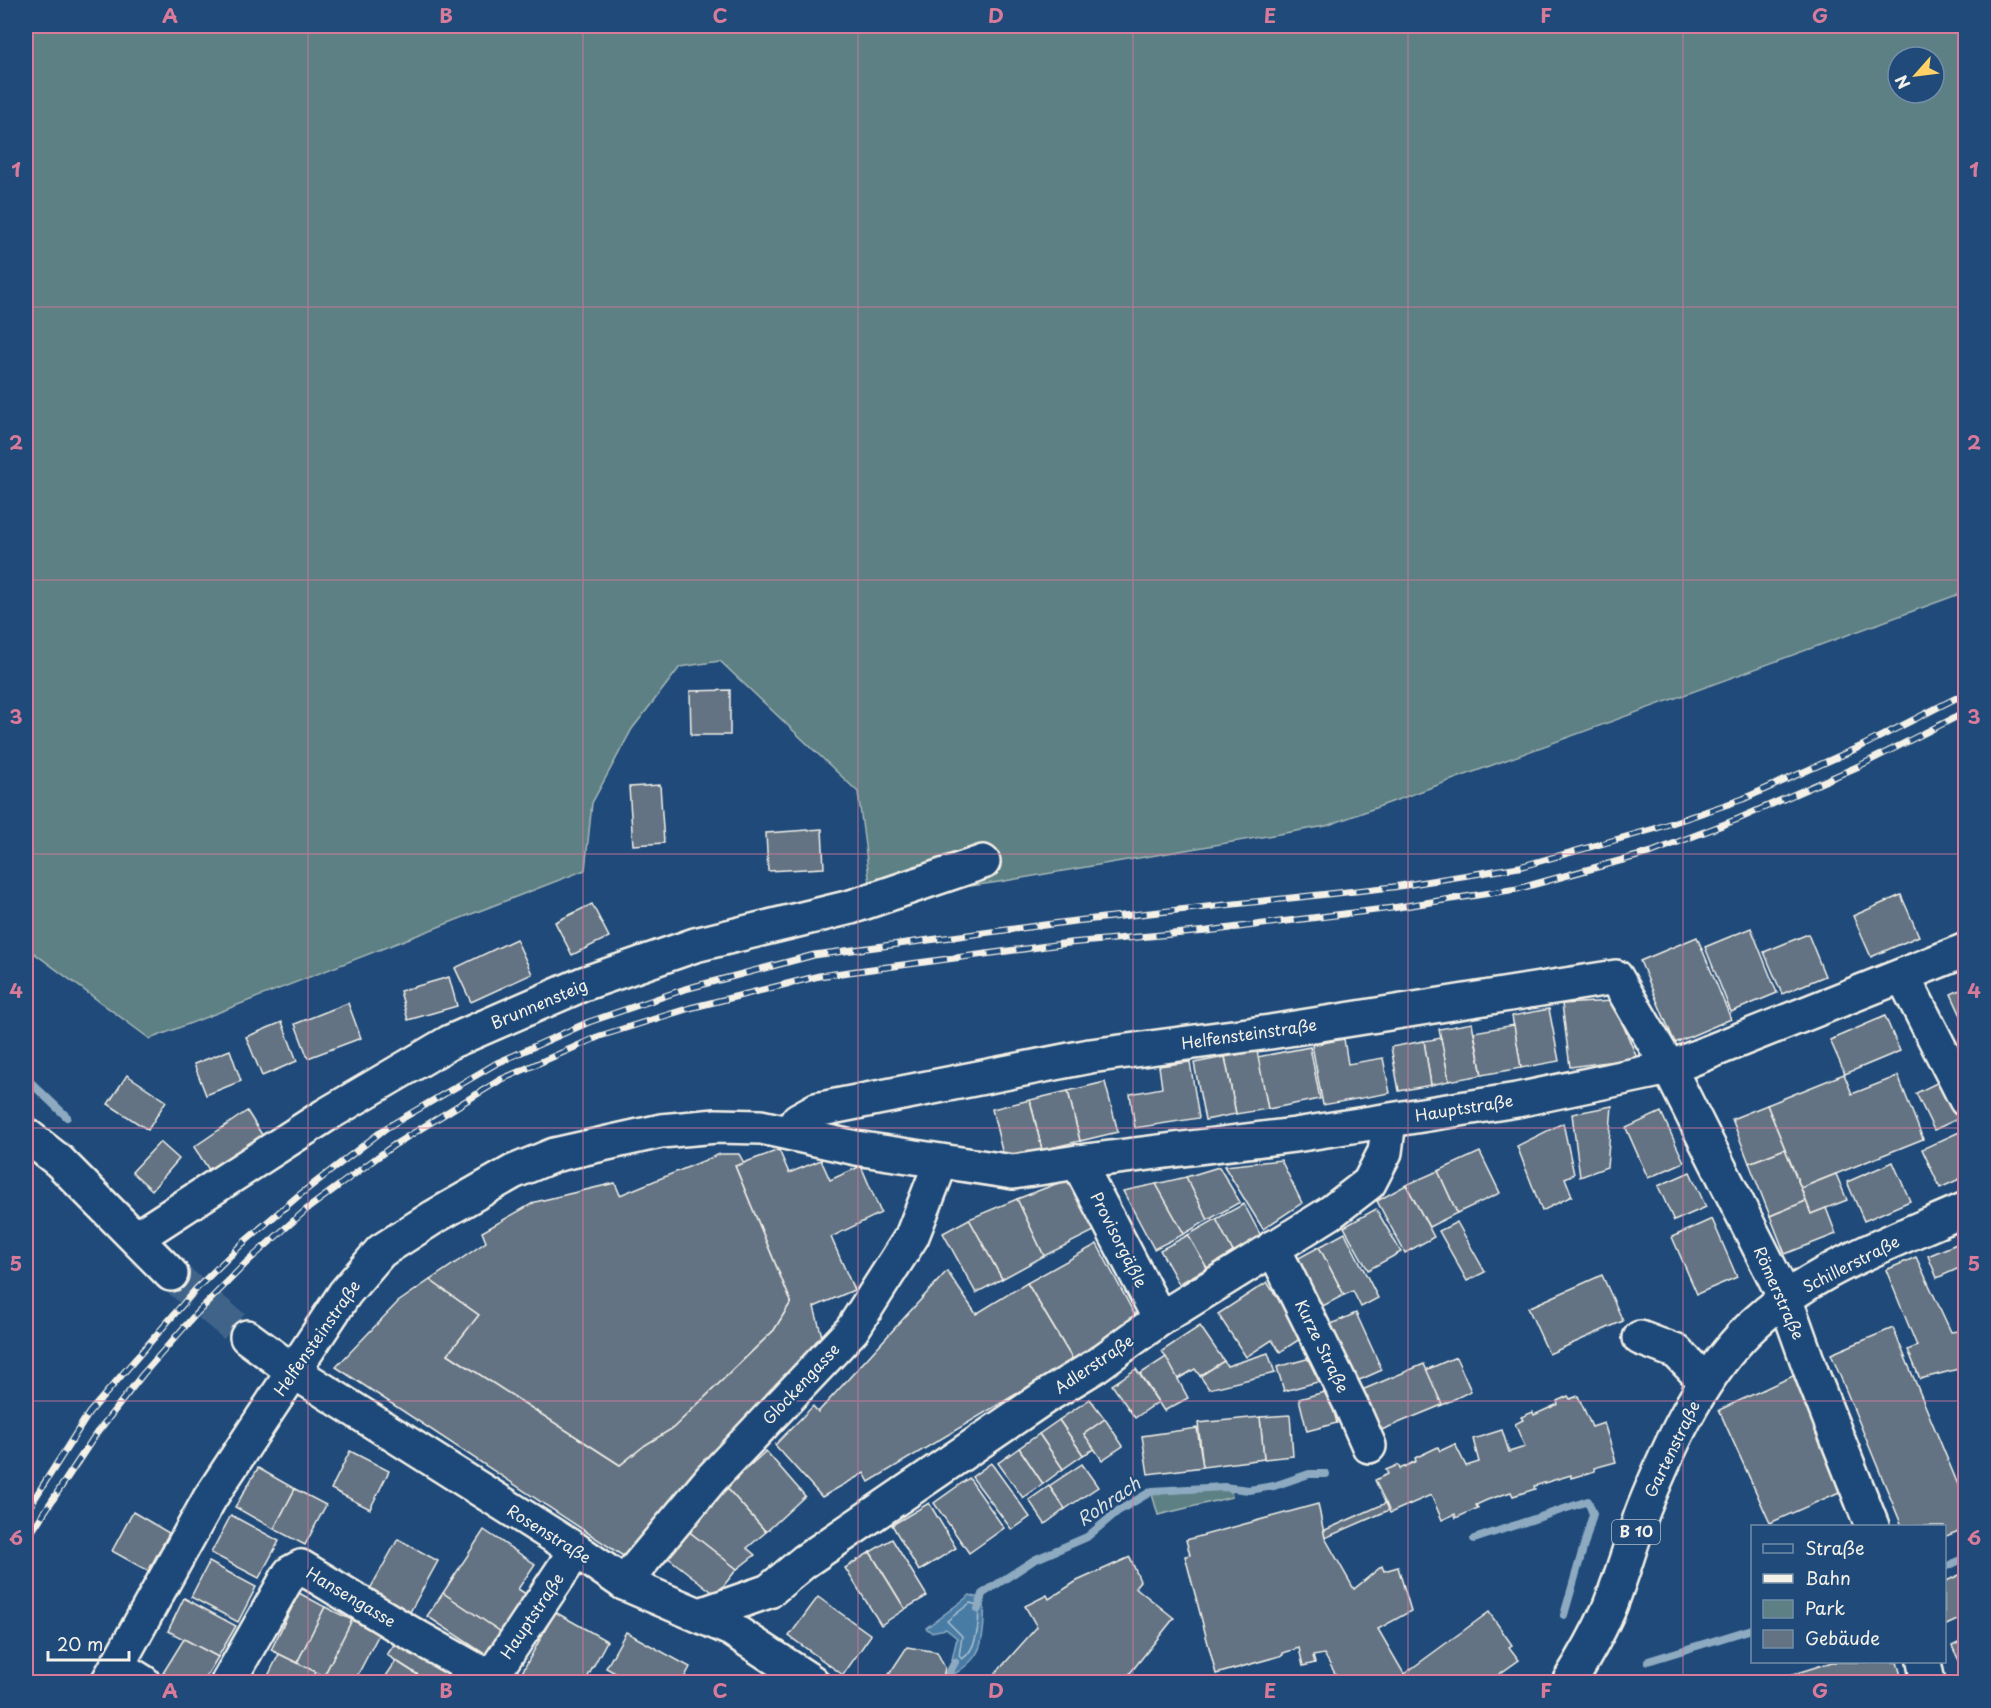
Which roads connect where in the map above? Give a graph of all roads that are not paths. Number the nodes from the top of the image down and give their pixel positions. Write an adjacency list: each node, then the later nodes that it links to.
1 (983, 862): 12 (street, Brunnensteig)
2 (1965, 950): 3 (street, Hauptstraße)
3 (1903, 976): 4 (street, Hauptstraße); 5 (street)
4 (1669, 1068): 6 (street, Hauptstraße); 7 (street, Helfensteinstraße); 15 (street, Römerstraße)
5 (1965, 1100)
6 (1389, 1121): 10 (street, Hauptstraße); 13 (street, Adlerstraße)
7 (790, 1133): 9 (street, Helfensteinstraße); 19 (street, Helfensteinstraße)
8 (26, 1135): 12 (street)
9 (941, 1162): 10 (street, Hauptstraße); 24 (street, Glockengasse)
10 (1078, 1162): 16 (street, Provisorgäßle)
11 (1965, 1209): 15 (street, Schillerstraße / B 10)
12 (136, 1238): 14 (street)
13 (1273, 1247): 16 (street, Adlerstraße); 21 (street, Kurze Straße)
14 (171, 1274)
15 (1785, 1298): 20 (street, Schillerstraße / B 10); 22 (street, Römerstraße)
16 (1160, 1319): 25 (street, Adlerstraße)
17 (247, 1338): 19 (street)
18 (1640, 1338): 20 (street)
19 (293, 1371): 23 (street, Rosenstraße); 29 (street, Helfensteinstraße)
20 (1706, 1382): 33 (street, Gartenstraße / B 10)
21 (1369, 1446)
22 (1871, 1525)
23 (576, 1550): 24 (street, Rosenstraße); 30 (street, Hauptstraße)
24 (624, 1583): 26 (street, Rosenstraße)
25 (769, 1591): 26 (street, Adlerstraße); 27 (street)
26 (700, 1615): 27 (street, Rosenstraße)
27 (757, 1647): 32 (street, Rosenstraße)
28 (1924, 1663): 34 (street)
29 (123, 1677)
30 (492, 1681): 31 (street, Hansengasse)
31 (228, 1683)
32 (812, 1683)
33 (1569, 1683)
34 (1928, 1683)

